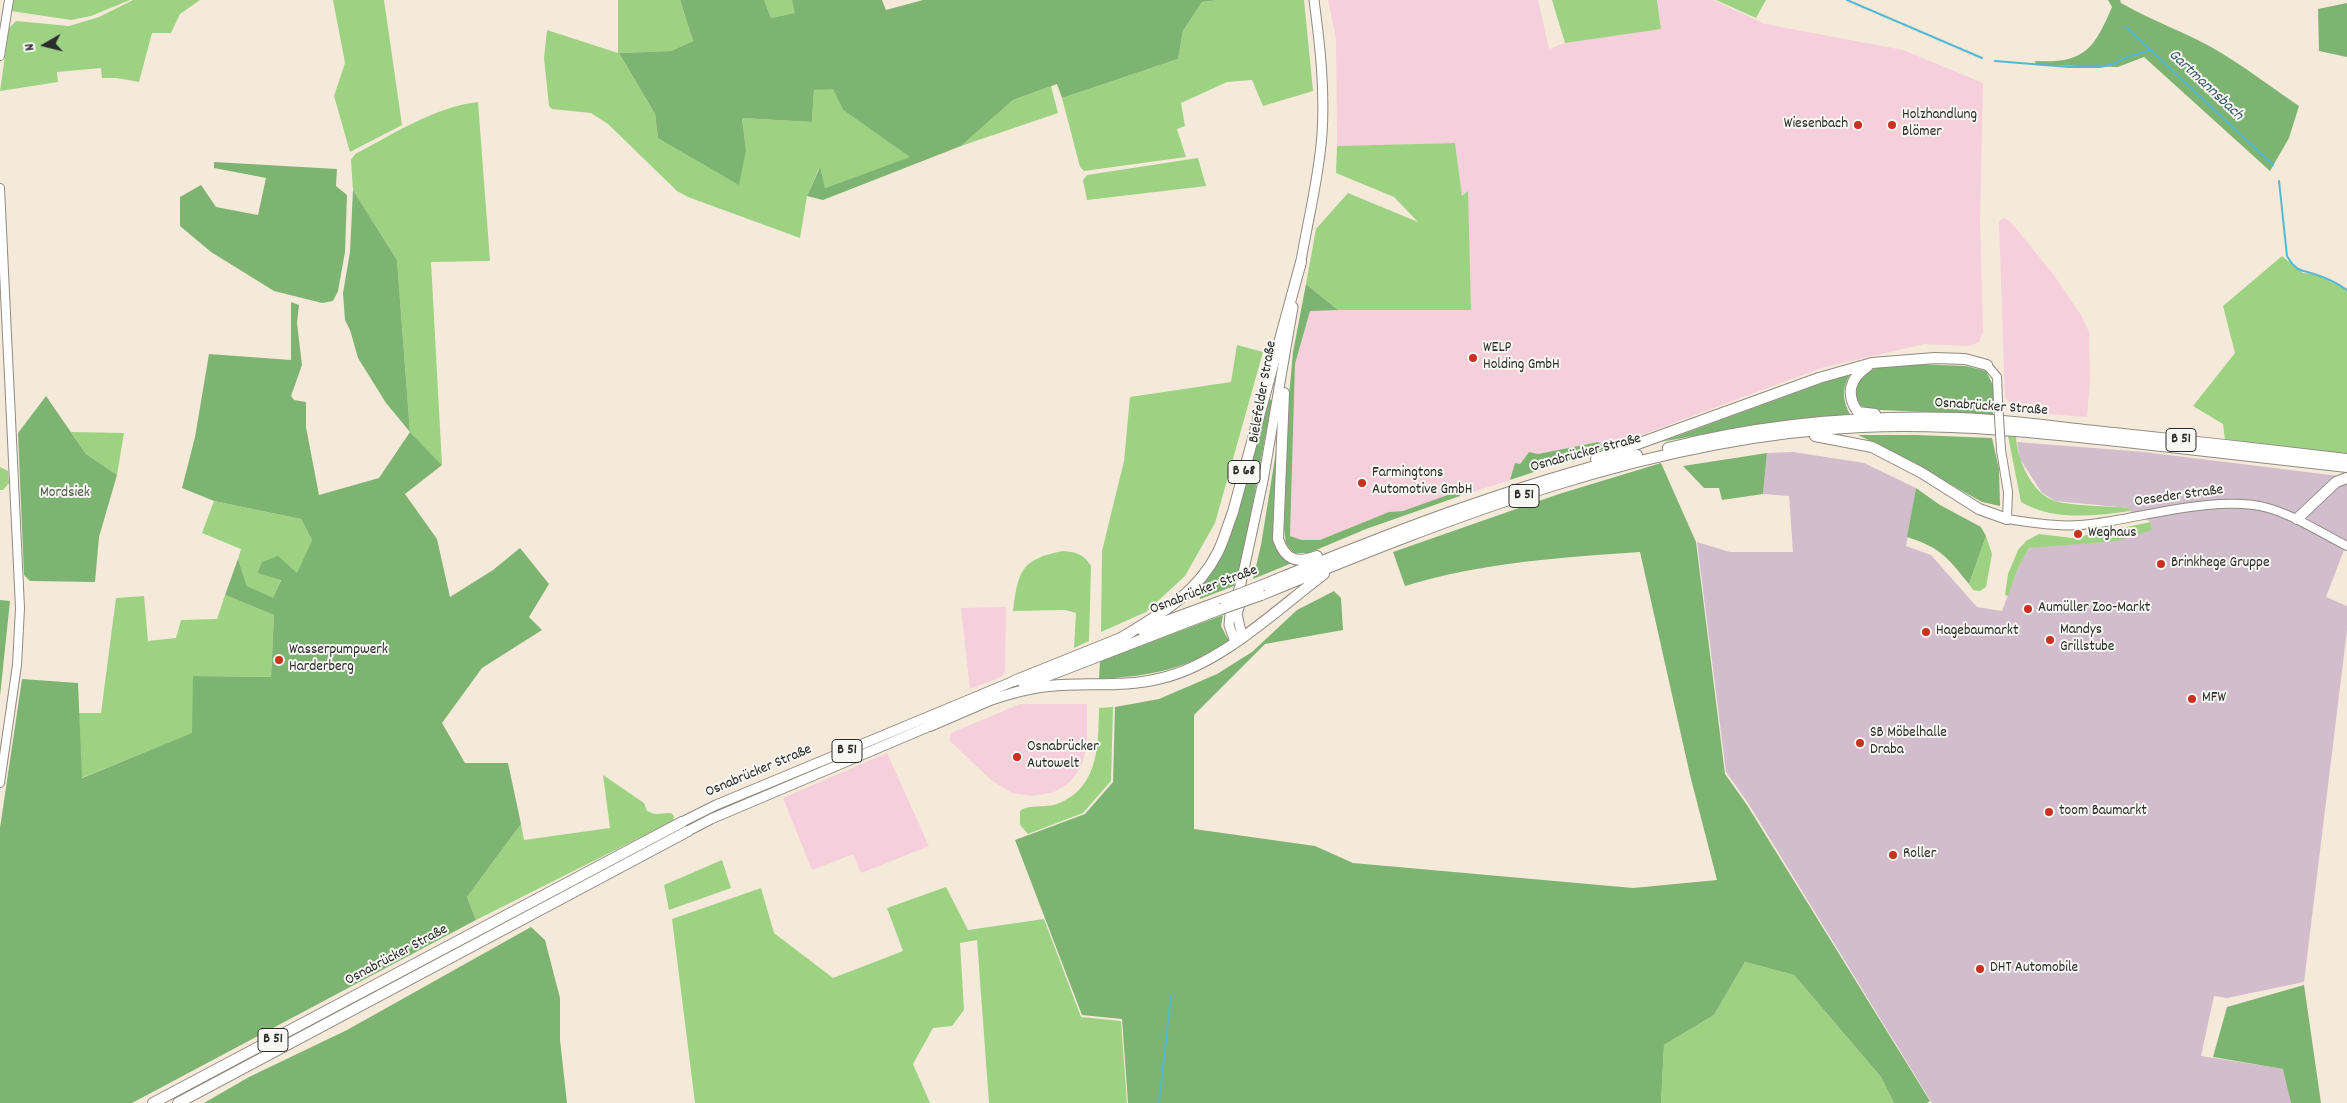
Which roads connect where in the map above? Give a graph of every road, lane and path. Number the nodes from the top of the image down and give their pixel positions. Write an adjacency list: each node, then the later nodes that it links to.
1 (9, 0): 3 (street)
2 (1314, 0): 5 (main road, Bielefelder Straße / B 68)
3 (0, 56)
4 (0, 188): 27 (street)
5 (1301, 262): 8 (main road, Bielefelder Straße / B 68); 22 (highway, B 68); 23 (main road, Bielefelder Straße / B 68)
6 (1872, 363): 7 (highway); 9 (highway); 14 (highway)
7 (1987, 365): 15 (street, bridge)
8 (1284, 393): 18 (highway, B 68); 23 (main road, Bielefelder Straße / B 68)
9 (1903, 418): 11 (highway, Osnabrücker Straße / B 51); 14 (highway, Osnabrücker Straße / B 51)
10 (1797, 433): 12 (highway, Osnabrücker Straße / B 51); 15 (highway); 19 (highway, Osnabrücker Straße / B 51)
11 (2347, 459)
12 (2347, 467)
13 (2347, 478): 16 (highway)
14 (1528, 485): 18 (highway, Osnabrücker Straße / B 51)
15 (2007, 519): 16 (street, Oeseder Straße)
16 (2297, 519): 17 (street, Oeseder Straße)
17 (2347, 546)
18 (1342, 553): 20 (highway, Osnabrücker Straße / B 51)
19 (1336, 565): 20 (highway, Osnabrücker Straße / B 51); 23 (highway)
20 (1262, 590): 21 (highway, Osnabrücker Straße / B 51, bridge)
21 (1223, 604): 22 (highway, Osnabrücker Straße / B 51); 25 (highway, Osnabrücker Straße / B 51)
22 (1120, 638): 24 (highway, Osnabrücker Straße / B 51)
23 (1238, 639): 25 (highway)
24 (1014, 681): 28 (main road, Osnabrücker Straße / B 51)
25 (990, 700): 26 (highway, Osnabrücker Straße / B 51)
26 (930, 726): 28 (main road, Osnabrücker Straße / B 51)
27 (0, 782)
28 (685, 827): 29 (highway, Osnabrücker Straße / B 51); 30 (highway, Osnabrücker Straße / B 51)
29 (153, 1103)
30 (178, 1103)

